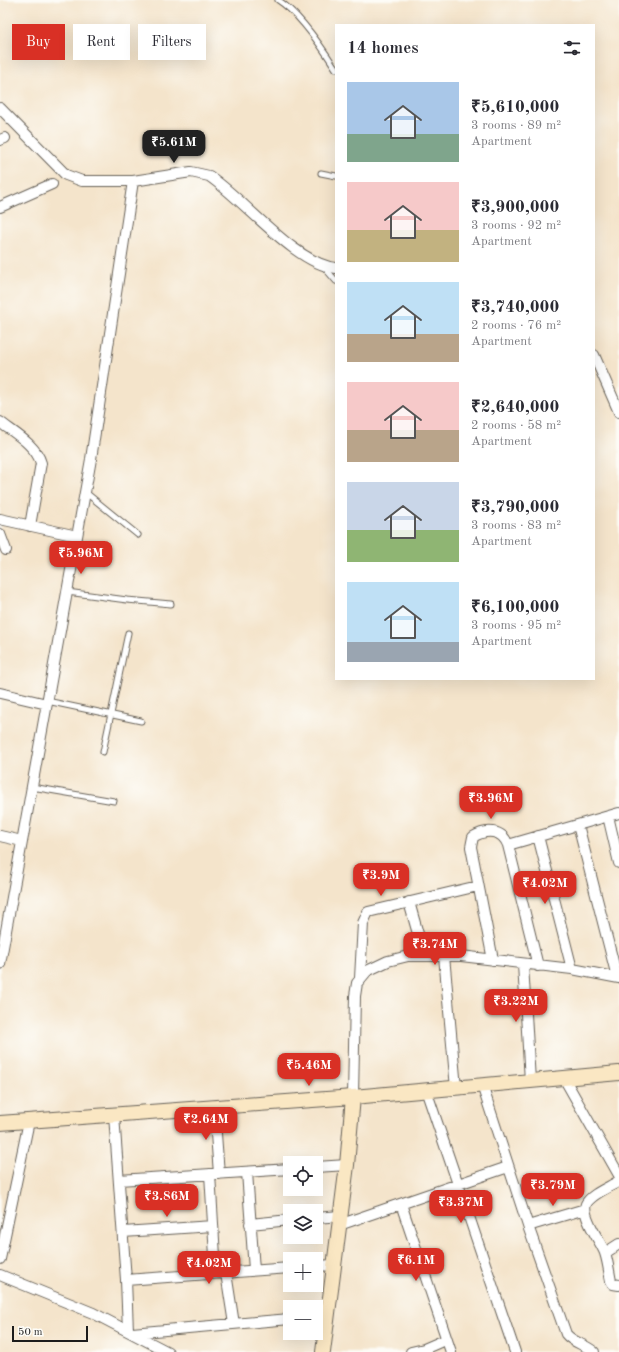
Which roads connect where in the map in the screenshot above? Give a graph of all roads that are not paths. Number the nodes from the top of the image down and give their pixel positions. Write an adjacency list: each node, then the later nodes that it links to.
1 (278, 0): 2 (lane)
2 (335, 67)
3 (0, 108): 6 (street)
4 (322, 173): 5 (lane)
5 (335, 176)
6 (133, 181): 9 (street); 15 (street)
7 (52, 184): 8 (street)
8 (0, 207)
9 (324, 267): 10 (street); 11 (lane)
10 (335, 268)
11 (335, 280)
12 (595, 357): 13 (street)
13 (619, 412)
14 (0, 422): 17 (street)
15 (85, 492): 19 (lane); 20 (street)
16 (0, 519): 17 (street)
17 (30, 526): 20 (street)
18 (0, 534): 21 (street)
19 (138, 535)
20 (77, 536): 22 (street)
21 (6, 550)
22 (67, 592): 23 (lane); 26 (street)
23 (172, 604)
24 (128, 633): 27 (lane)
25 (0, 693): 26 (street)
26 (47, 702): 27 (lane); 30 (street)
27 (110, 714): 28 (lane); 29 (lane)
28 (141, 720)
29 (103, 752)
30 (32, 787): 31 (lane); 37 (street)
31 (114, 801)
32 (619, 813): 33 (street)
33 (608, 816): 34 (street); 39 (street)
34 (578, 825): 36 (street); 50 (street)
35 (0, 836): 37 (street)
36 (538, 836): 38 (street); 49 (street)
37 (22, 841): 46 (street)
38 (508, 845): 41 (street); 48 (street)
39 (617, 849): 40 (street)
40 (619, 863)
41 (478, 886): 42 (street); 45 (street)
42 (409, 902): 43 (street); 51 (street)
43 (424, 955): 44 (street); 51 (street)
44 (444, 956): 45 (street); 56 (street)
45 (493, 960): 47 (street)
46 (0, 964)
47 (523, 964): 48 (street); 54 (street)
48 (538, 966): 49 (street)
49 (572, 969): 50 (street)
50 (618, 977)
51 (360, 978): 58 (street)
52 (619, 1073): 53 (street)
53 (564, 1078): 54 (street); 69 (street)
54 (530, 1081): 55 (street)
55 (482, 1086): 56 (street); 65 (street)
56 (456, 1088): 57 (street)
57 (426, 1090): 58 (street); 72 (street)
58 (353, 1097): 59 (street); 63 (street)
59 (214, 1107): 60 (street); 68 (street)
60 (114, 1114): 61 (street); 70 (street)
61 (28, 1121): 62 (street); 84 (street)
62 (0, 1123)
63 (347, 1165): 64 (street); 77 (street)
64 (323, 1167)
65 (508, 1167): 72 (street); 80 (street)
66 (283, 1169): 67 (street)
67 (247, 1172): 68 (street); 78 (street)
68 (215, 1174): 70 (street); 79 (street)
69 (619, 1174)
70 (119, 1180): 81 (street)
71 (619, 1181): 74 (street)
72 (459, 1184): 73 (street); 103 (street)
73 (401, 1204): 77 (street); 97 (street)
74 (585, 1209): 80 (street); 83 (street)
75 (323, 1219): 77 (street)
76 (283, 1221): 78 (street)
77 (340, 1221): 85 (street)
78 (250, 1224): 88 (street)
79 (213, 1226): 81 (street); 89 (street)
80 (528, 1226): 104 (street)
81 (123, 1232): 91 (street)
82 (619, 1244): 83 (street)
83 (605, 1253): 92 (street)
84 (0, 1259)
85 (334, 1265): 86 (street); 93 (street)
86 (323, 1266)
87 (283, 1268): 88 (street)
88 (254, 1270): 89 (street)
89 (221, 1273): 91 (street); 95 (street)
90 (0, 1275): 96 (street)
91 (126, 1280): 96 (street)
92 (619, 1285)
93 (323, 1312)
94 (283, 1320): 95 (street)
95 (234, 1324): 96 (street)
96 (130, 1332): 99 (street)
97 (447, 1339): 101 (street); 102 (street)
98 (323, 1340): 100 (street)
99 (166, 1351)
100 (323, 1352)
101 (411, 1352)
102 (451, 1352)
103 (515, 1352)
104 (594, 1352)

